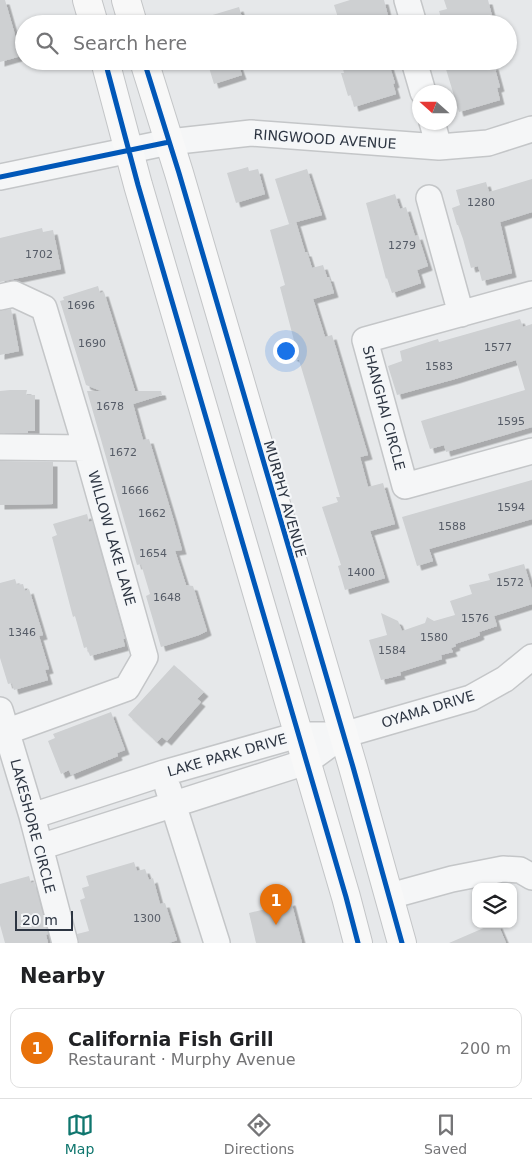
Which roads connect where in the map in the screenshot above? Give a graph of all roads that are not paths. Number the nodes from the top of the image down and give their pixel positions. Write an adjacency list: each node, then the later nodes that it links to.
1 (87, 0): 4 (main road)
2 (126, 0): 5 (main road)
3 (407, 0): 6 (street)
4 (91, 15)
5 (130, 15)
6 (411, 15)
7 (107, 70): 15 (main road)
8 (147, 70): 13 (main road, MURPHY AVENUE)
9 (417, 70): 10 (street)
10 (421, 85)
11 (532, 129): 14 (street, RINGWOOD AVENUE)
12 (434, 130): 14 (street)
13 (169, 142): 14 (street, RINGWOOD AVENUE); 15 (street, RINGWOOD AVENUE); 27 (main road, MURPHY AVENUE)
14 (439, 147)
15 (129, 151): 16 (street, RINGWOOD AVENUE); 26 (main road)
16 (0, 177)
17 (429, 198): 20 (street)
18 (532, 294): 20 (street, SHANGHAI CIRCLE)
19 (0, 297): 22 (street, WILLOW LAKE LANE)
20 (461, 314): 23 (street, SHANGHAI CIRCLE)
21 (0, 447): 22 (street)
22 (86, 448): 25 (street, WILLOW LAKE LANE)
23 (532, 451)
24 (532, 657): 27 (street, OYAMA DRIVE)
25 (2, 725): 31 (street, LAKESHORE CIRCLE)
26 (298, 735): 27 (street, LAKE PARK DRIVE); 28 (main road); 29 (street, LAKE PARK DRIVE)
27 (343, 735): 28 (street, LAKE PARK DRIVE); 34 (main road, MURPHY AVENUE)
28 (306, 762): 30 (street, LAKE PARK DRIVE); 37 (main road)
29 (164, 773): 30 (street); 31 (street, LAKE PARK DRIVE)
30 (174, 804): 32 (street, LAKE PARK DRIVE); 36 (street)
31 (32, 816): 32 (street, LAKESHORE CIRCLE)
32 (40, 847): 35 (street, LAKESHORE CIRCLE)
33 (532, 877): 34 (street)
34 (390, 896): 38 (main road, MURPHY AVENUE)
35 (65, 943)
36 (217, 943)
37 (358, 943)
38 (402, 943)

